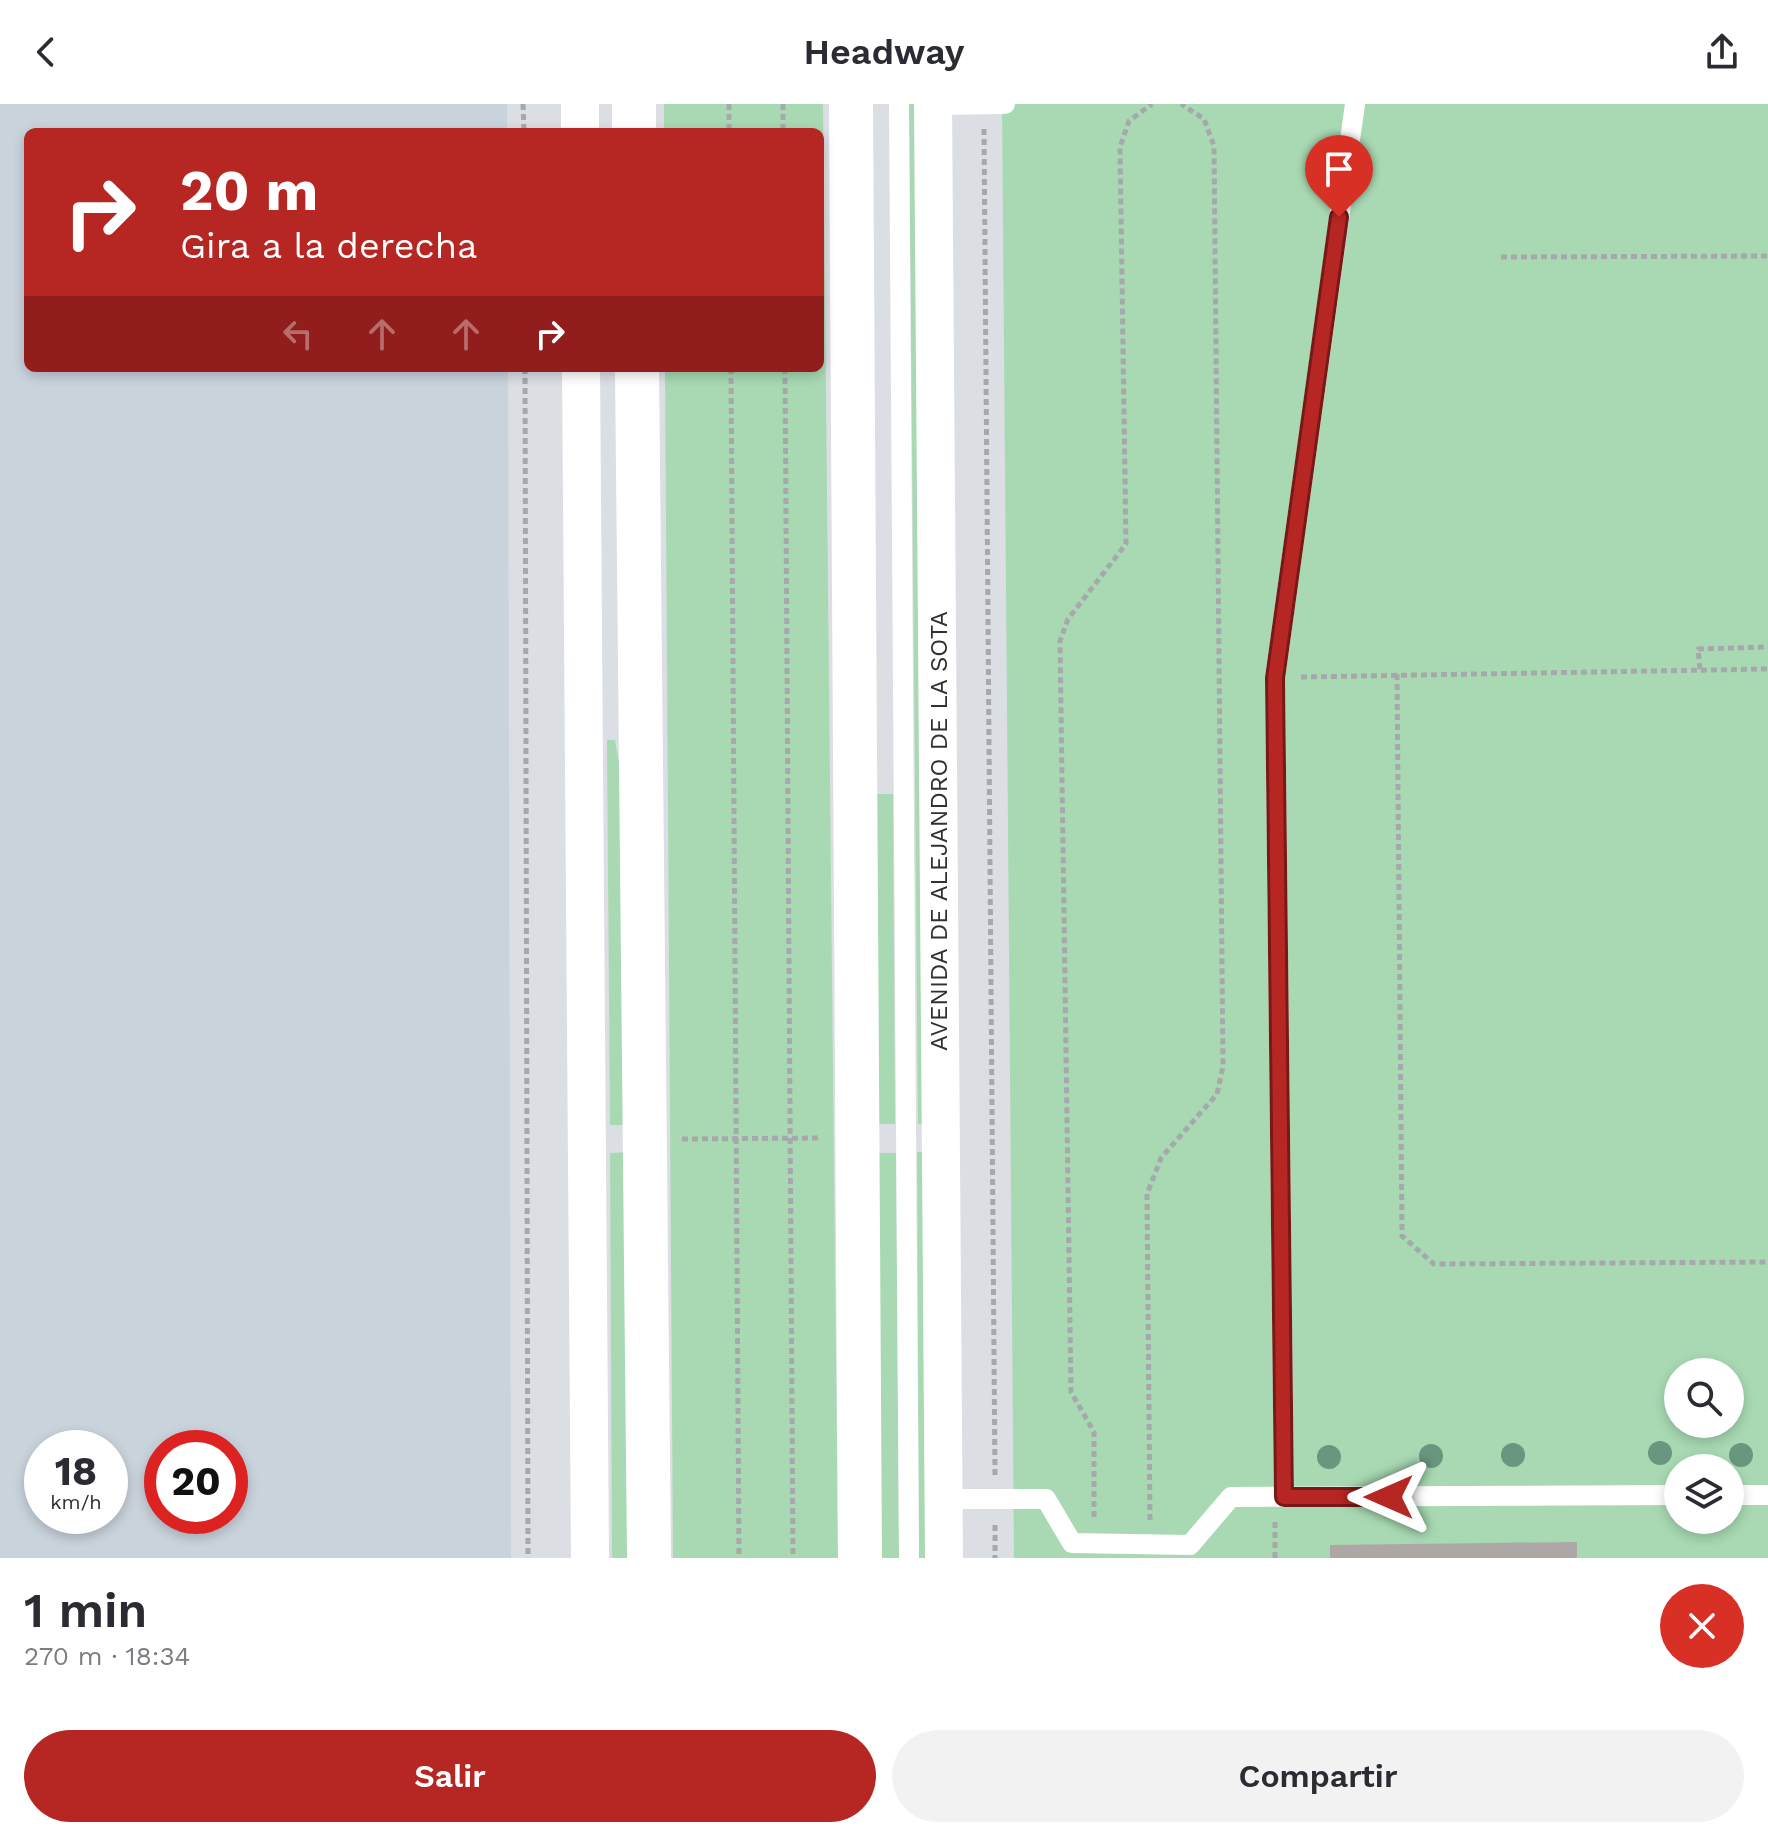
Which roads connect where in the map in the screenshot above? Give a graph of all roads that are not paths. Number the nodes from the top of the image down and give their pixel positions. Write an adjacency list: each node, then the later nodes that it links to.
1 (580, 104): 9 (street)
2 (634, 104): 10 (main road)
3 (851, 104): 20 (main road)
4 (899, 104): 21 (lane, AVENIDA DE ALEJANDRO DE LA SOTA)
5 (933, 104): 8 (lane); 17 (street, AVENIDA DE ALEJANDRO DE LA SOTA)
6 (1005, 104): 8 (lane)
7 (1355, 104): 16 (lane)
8 (984, 105)
9 (580, 128)
10 (634, 128)
11 (581, 372): 18 (street)
12 (637, 372): 19 (main road)
13 (1664, 1495): 16 (lane)
14 (1744, 1495): 15 (lane)
15 (1768, 1495)
16 (1279, 1497): 17 (lane)
17 (944, 1499): 22 (street, AVENIDA DE ALEJANDRO DE LA SOTA)
18 (590, 1558)
19 (649, 1558)
20 (860, 1558)
21 (909, 1558)
22 (944, 1558)

